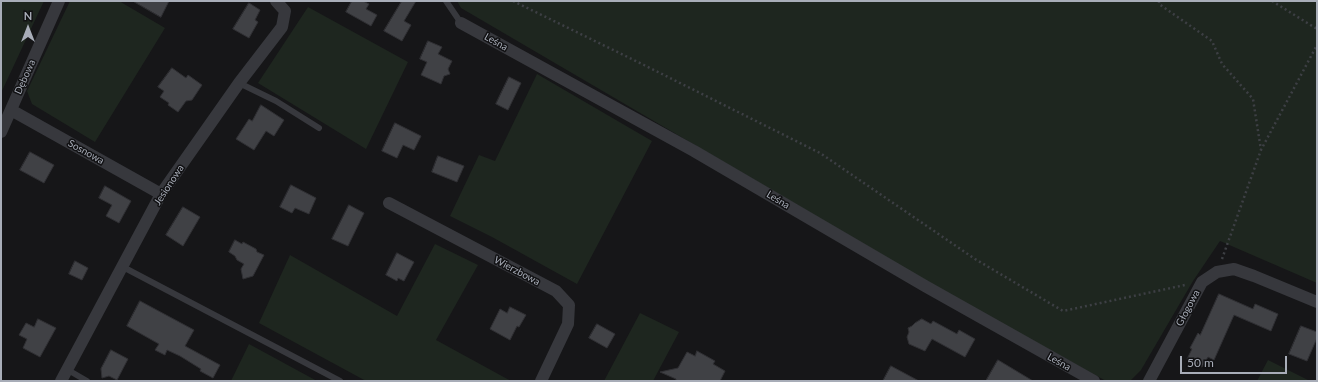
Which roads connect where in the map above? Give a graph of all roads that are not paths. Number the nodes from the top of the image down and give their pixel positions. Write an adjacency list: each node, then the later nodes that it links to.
1 (59, 1): 6 (street, Dębowa)
2 (276, 1): 5 (street, Jesionowa)
3 (446, 1): 4 (lane)
4 (461, 22): 18 (street, Leśna)
5 (240, 83): 7 (lane); 9 (street, Jesionowa)
6 (11, 110): 8 (street, Dębowa); 9 (street, Sosnowa)
7 (318, 128)
8 (1, 132)
9 (162, 194): 11 (street, Jesionowa)
10 (389, 203): 17 (street, Wierzbowa)
11 (123, 267): 13 (street, Jesionowa); 16 (lane)
12 (1317, 302): 19 (street, Głogowa)
13 (68, 370): 14 (street, Jesionowa); 15 (lane)
14 (61, 381)
15 (87, 381)
16 (340, 381)
17 (541, 381)
18 (1094, 381)
19 (1149, 381)

